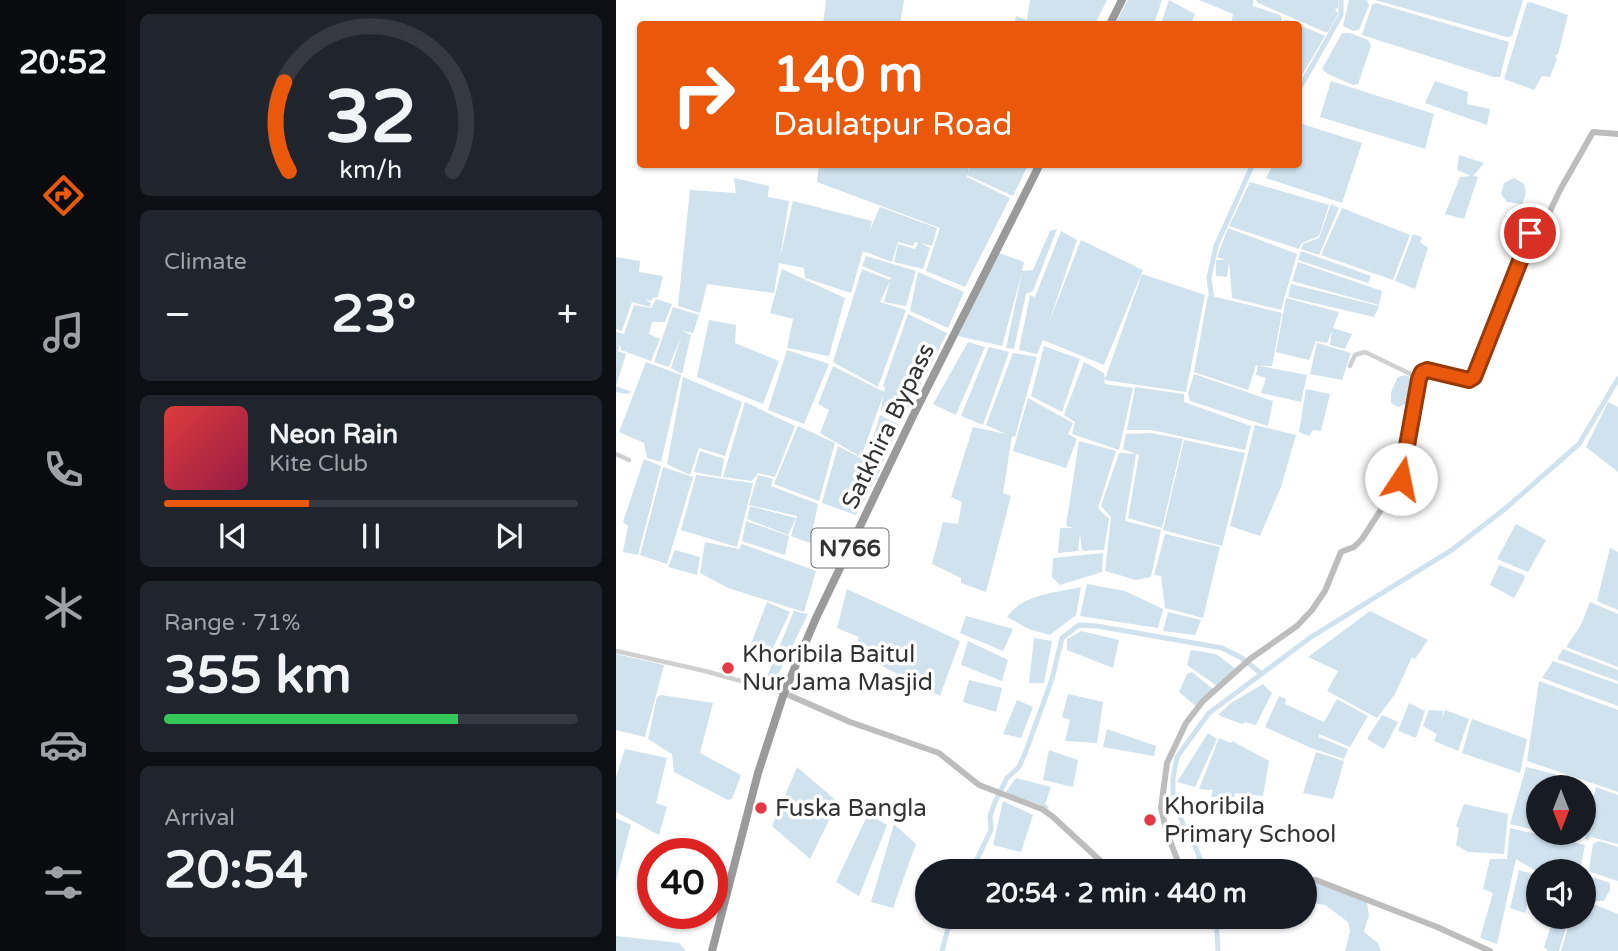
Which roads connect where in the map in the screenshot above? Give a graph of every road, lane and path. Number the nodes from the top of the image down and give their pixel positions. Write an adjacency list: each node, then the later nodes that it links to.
1 (1122, 0): 2 (highway)
2 (1112, 21)
3 (1618, 134): 6 (street)
4 (1038, 168): 10 (highway, Satkhira Bypass / N766)
5 (1350, 366): 6 (street)
6 (1419, 379): 12 (street)
7 (616, 454): 8 (street)
8 (629, 460)
9 (616, 651): 10 (street)
10 (784, 693): 11 (street); 14 (highway, Satkhira Bypass / N766)
11 (1098, 859)
12 (1177, 859)
13 (1317, 880): 15 (street)
14 (712, 951)
15 (1490, 951)

